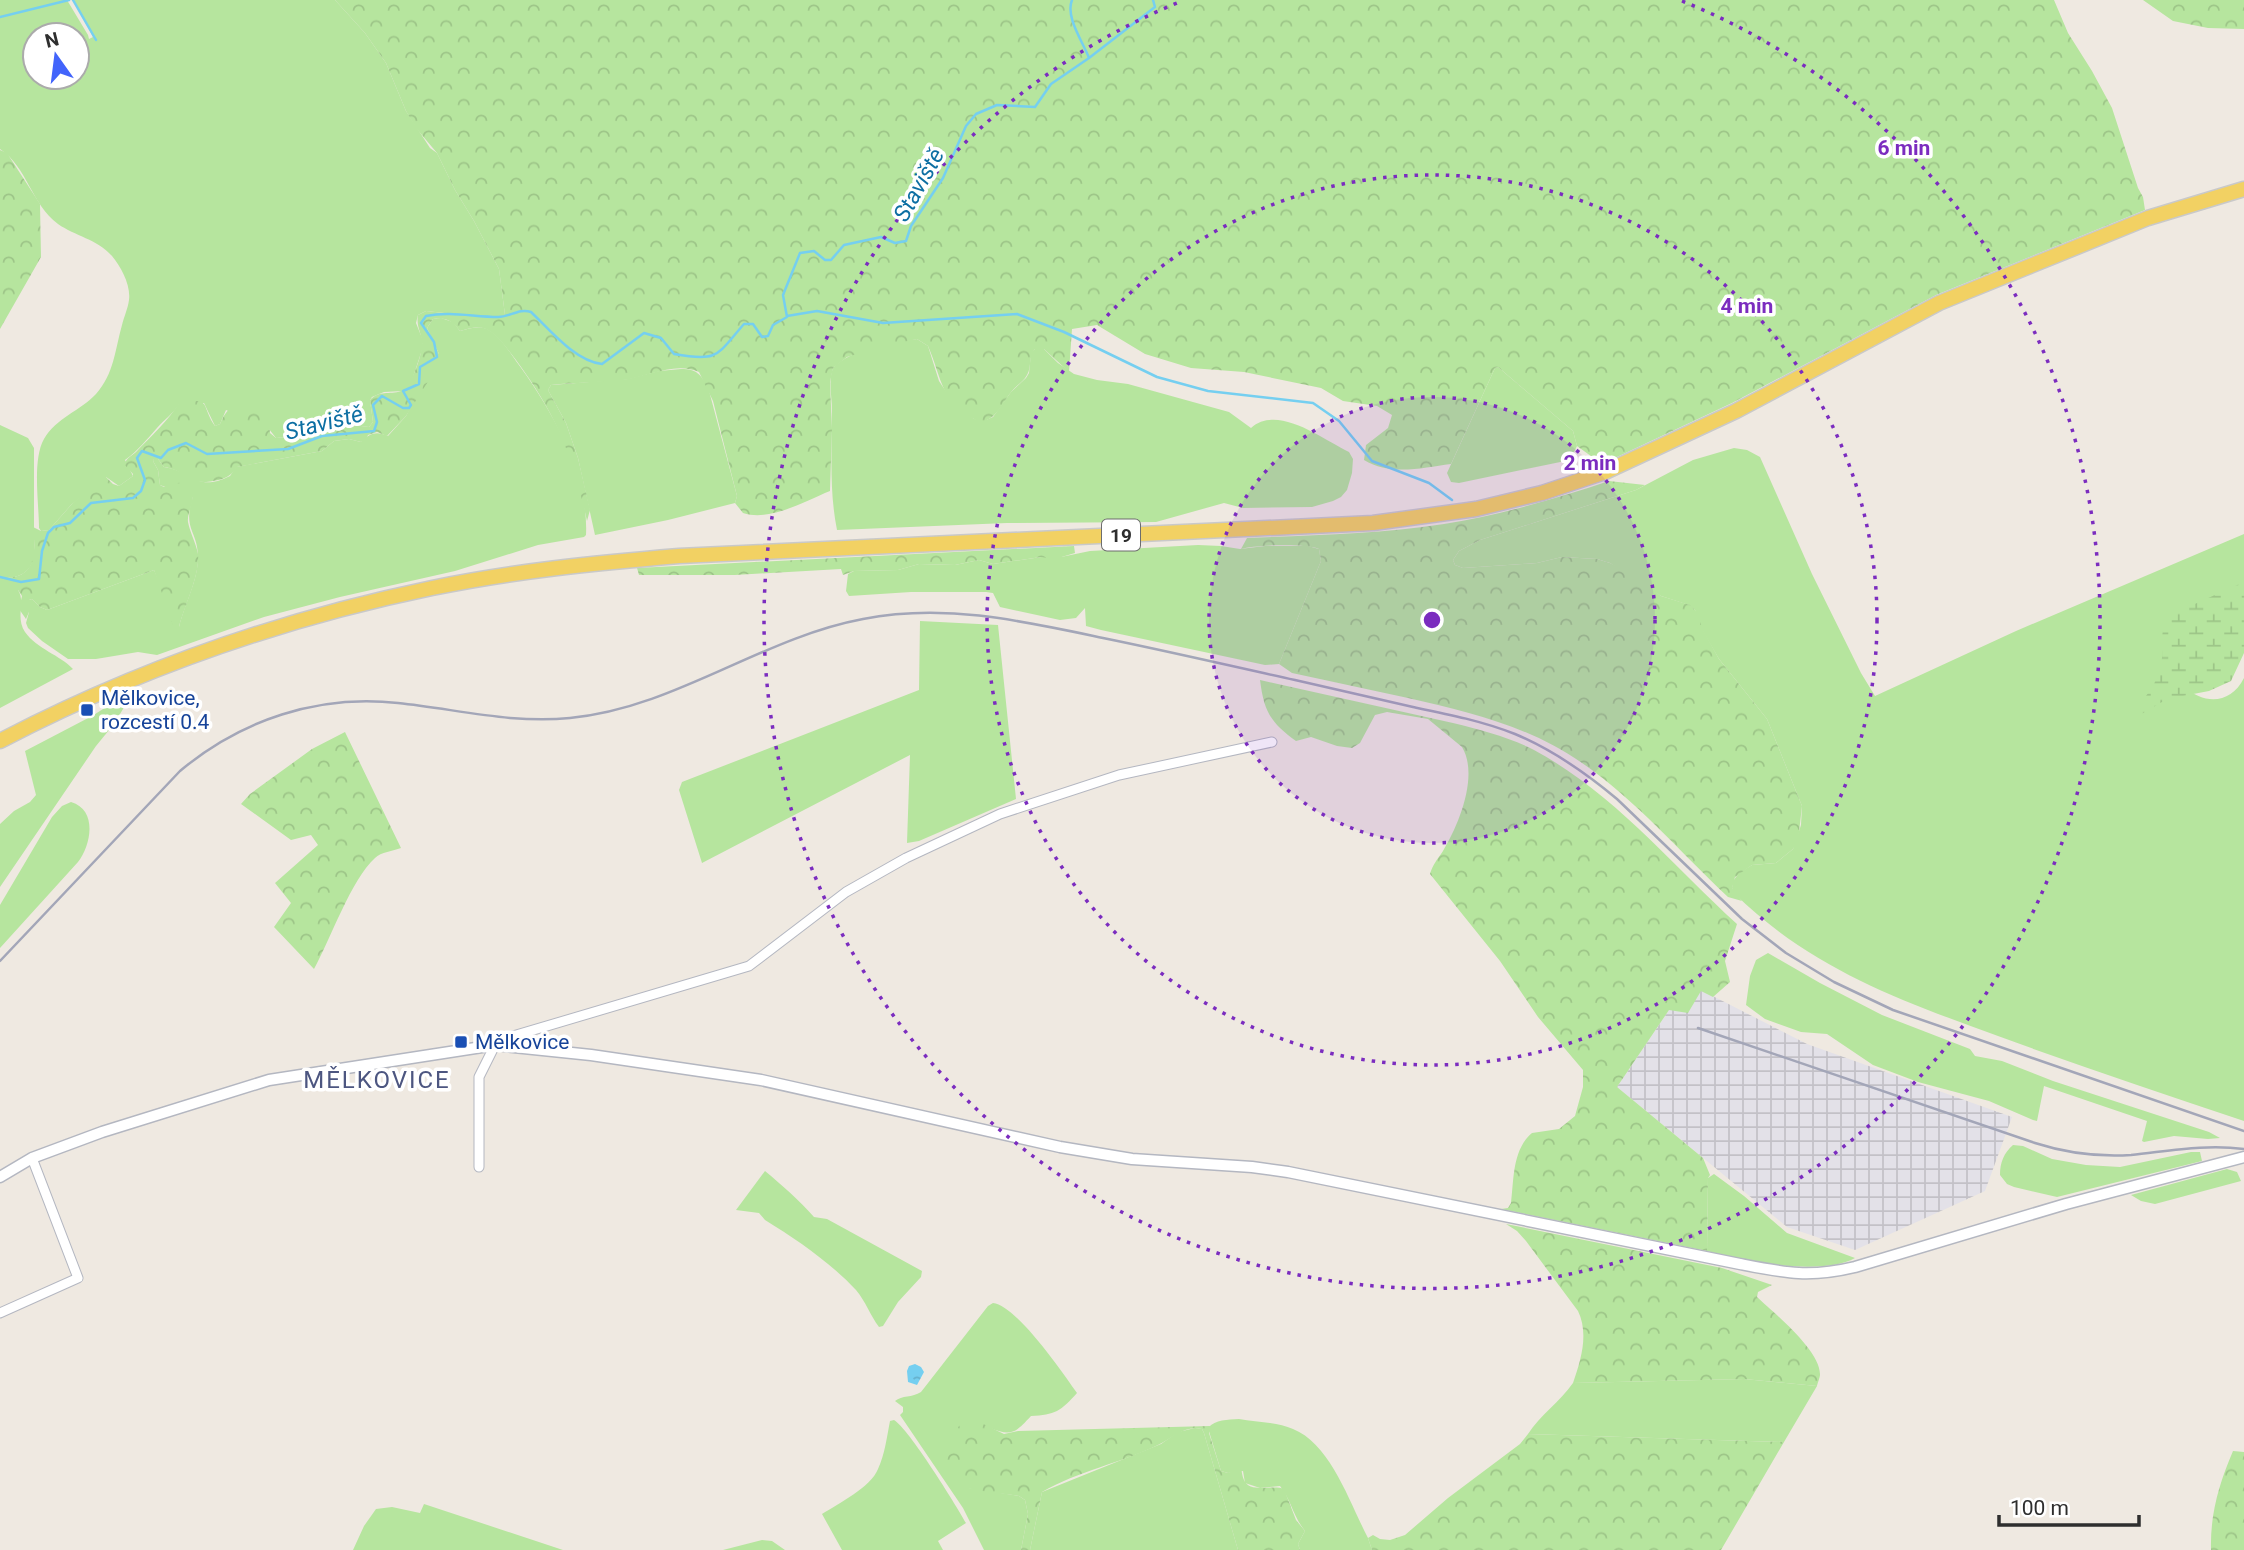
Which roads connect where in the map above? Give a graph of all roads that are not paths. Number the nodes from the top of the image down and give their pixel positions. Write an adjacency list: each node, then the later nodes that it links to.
1 (2244, 189): 2 (main road, 19)
2 (0, 741)
3 (1272, 742): 4 (street)
4 (495, 1045): 5 (street); 6 (street); 7 (street)
5 (2244, 1157)
6 (32, 1158): 8 (street); 9 (street)
7 (479, 1167)
8 (0, 1177)
9 (0, 1313)

